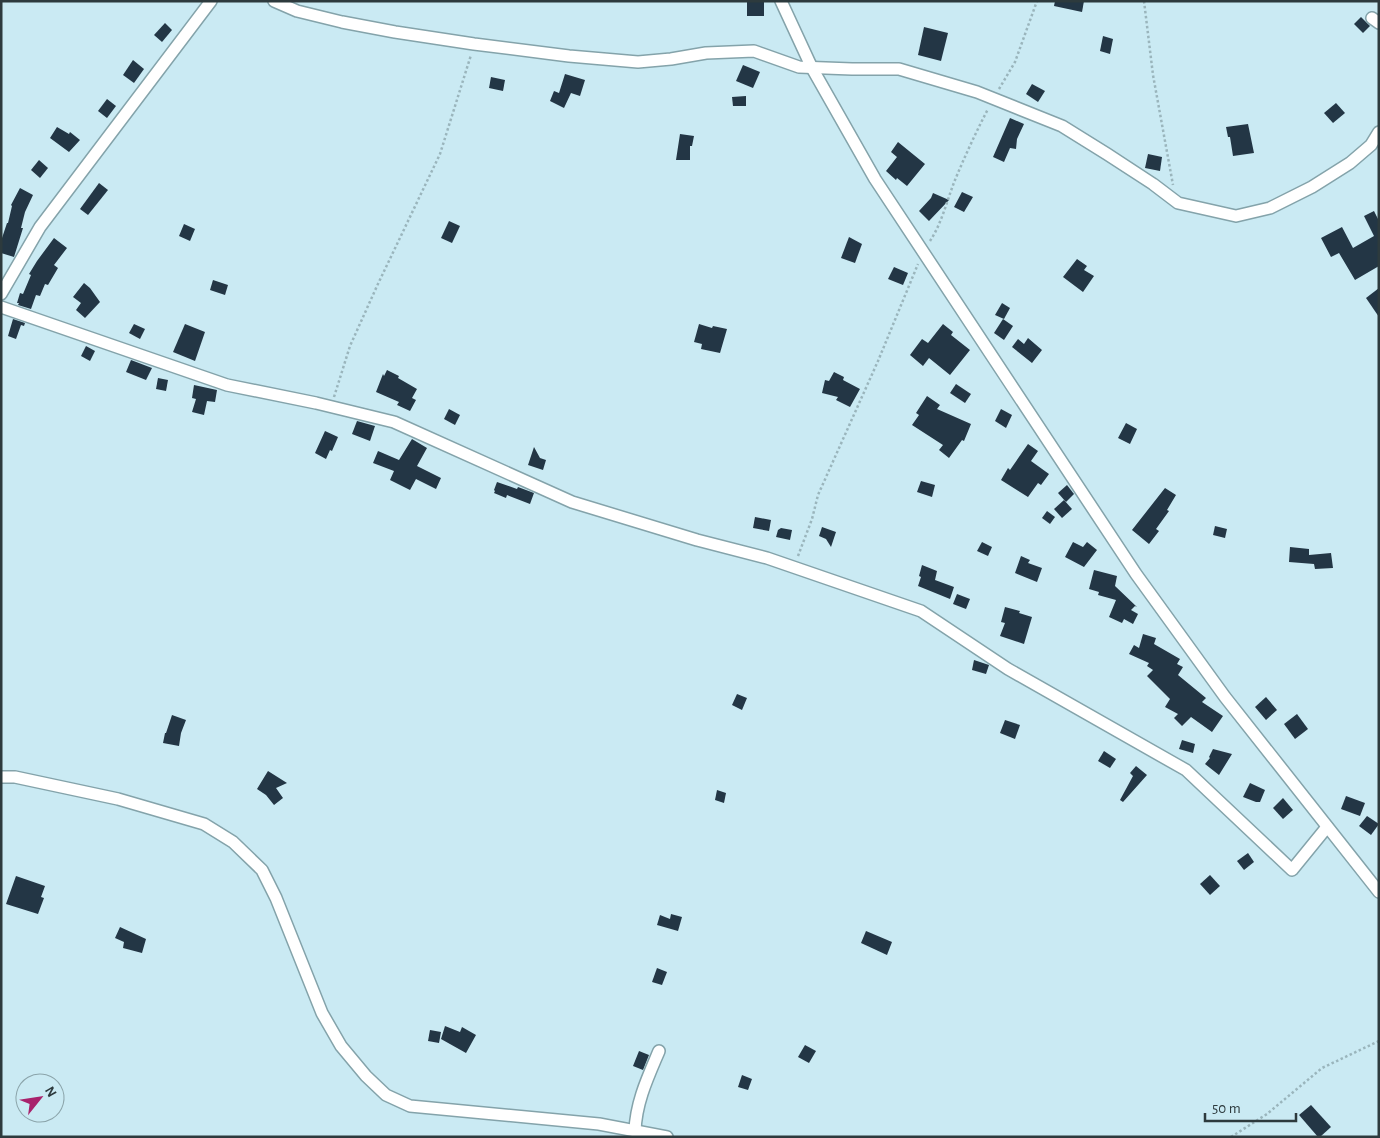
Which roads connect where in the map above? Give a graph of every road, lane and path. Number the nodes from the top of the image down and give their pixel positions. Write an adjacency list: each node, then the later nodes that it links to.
1 (211, 1): 12 (street)
2 (274, 1): 6 (street)
3 (781, 1): 7 (street)
4 (1037, 1): 8 (path)
5 (1144, 1): 10 (path)
6 (474, 44): 7 (street); 14 (path)
7 (812, 68): 8 (street); 11 (street)
8 (994, 99): 10 (street); 11 (path)
9 (1379, 132): 10 (street)
10 (1178, 203)
11 (923, 252): 15 (path); 17 (street)
12 (1, 294)
13 (1, 307): 14 (street)
14 (331, 406): 15 (street)
15 (794, 567): 17 (street)
16 (1, 777): 21 (street)
17 (1327, 827): 18 (street)
18 (1379, 892)
19 (1379, 1041): 23 (path)
20 (659, 1051): 21 (street)
21 (635, 1130): 22 (street)
22 (667, 1137)
23 (1231, 1137)

